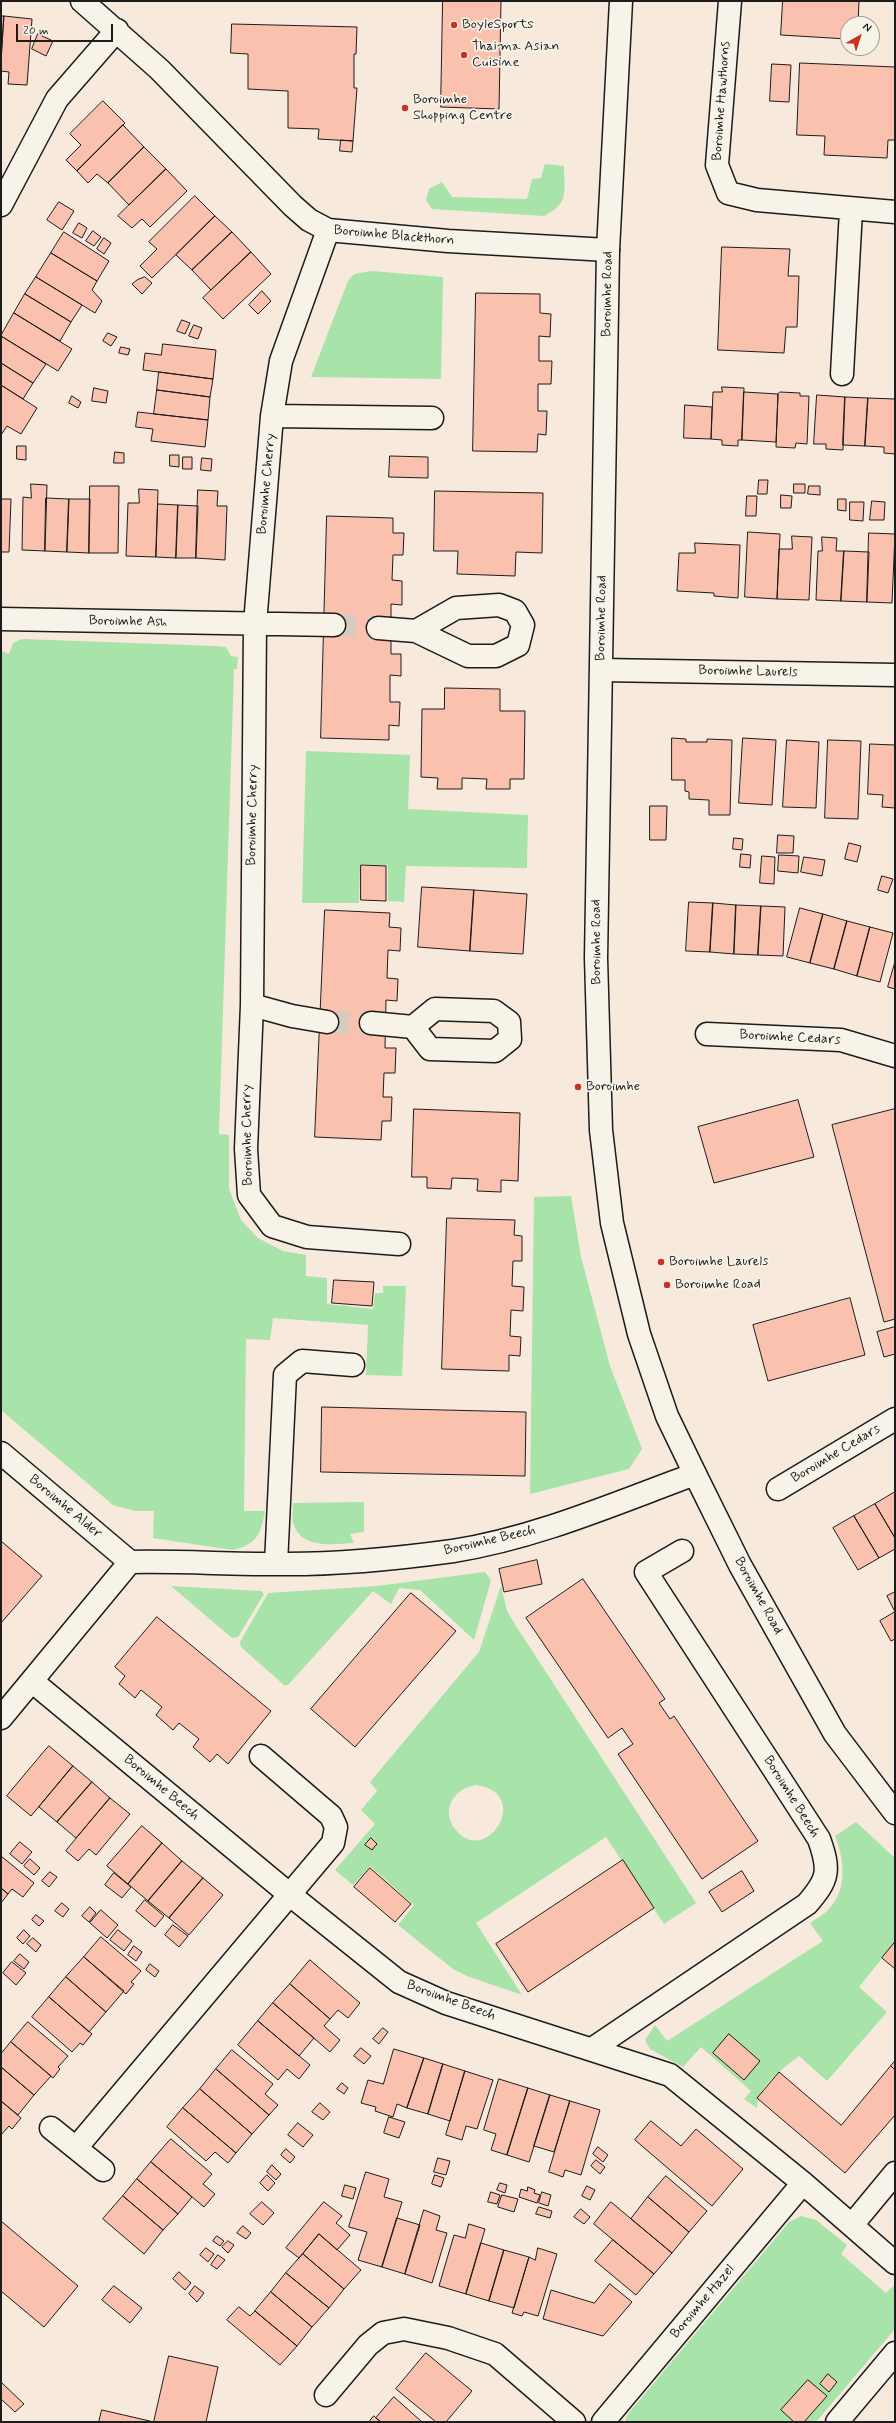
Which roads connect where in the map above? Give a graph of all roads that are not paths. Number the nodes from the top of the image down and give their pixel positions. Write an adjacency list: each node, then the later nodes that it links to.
1 (82, 1): 4 (street, Boroimhe Blackthorn)
2 (621, 1): 9 (street, Boroimhe Road)
3 (730, 1): 6 (street, Boroimhe Hawthorns)
4 (117, 30): 5 (street); 8 (street, Boroimhe Blackthorn)
5 (1, 205)
6 (852, 210): 7 (street, Boroimhe Hawthorns); 10 (street)
7 (895, 212)
8 (328, 230): 9 (street, Boroimhe Blackthorn); 11 (street, Boroimhe Cherry)
9 (608, 250): 18 (street, Boroimhe Road)
10 (842, 374)
11 (272, 416): 12 (street, Boroimhe Cherry); 14 (street, Boroimhe Cherry)
12 (432, 418)
13 (1, 619): 14 (street, Boroimhe Ash)
14 (256, 624): 15 (street); 20 (street, Boroimhe Cherry)
15 (334, 625)
16 (378, 628): 17 (street)
17 (416, 632)
18 (602, 670): 19 (street, Boroimhe Laurels); 30 (street, Boroimhe Road)
19 (895, 675)
20 (252, 1005): 21 (street); 26 (street, Boroimhe Cherry)
21 (327, 1022)
22 (371, 1024): 23 (street)
23 (413, 1027)
24 (707, 1034): 25 (street, Boroimhe Cedars)
25 (895, 1056)
26 (398, 1244)
27 (353, 1365): 34 (street)
28 (895, 1419): 31 (street, Boroimhe Cedars)
29 (1, 1453): 33 (street, Boroimhe Alder)
30 (695, 1474): 34 (street, Boroimhe Beech); 38 (street, Boroimhe Road)
31 (778, 1489)
32 (682, 1551): 40 (street, Boroimhe Beech)
33 (130, 1562): 34 (street, Boroimhe Beech); 35 (street)
34 (276, 1564)
35 (33, 1682): 36 (street); 39 (street, Boroimhe Beech)
36 (1, 1718)
37 (261, 1756): 39 (street)
38 (895, 1813)
39 (289, 1894): 40 (street, Boroimhe Beech); 42 (street)
40 (592, 2049): 45 (street, Boroimhe Beech)
41 (51, 2128): 42 (street)
42 (76, 2148): 43 (street)
43 (103, 2170)
44 (895, 2173): 46 (street)
45 (803, 2183): 46 (street); 51 (street, Boroimhe Hazel)
46 (852, 2225): 47 (street)
47 (895, 2263)
48 (895, 2353): 52 (street)
49 (326, 2395): 50 (street)
50 (574, 2422)
51 (603, 2422)
52 (838, 2422)

